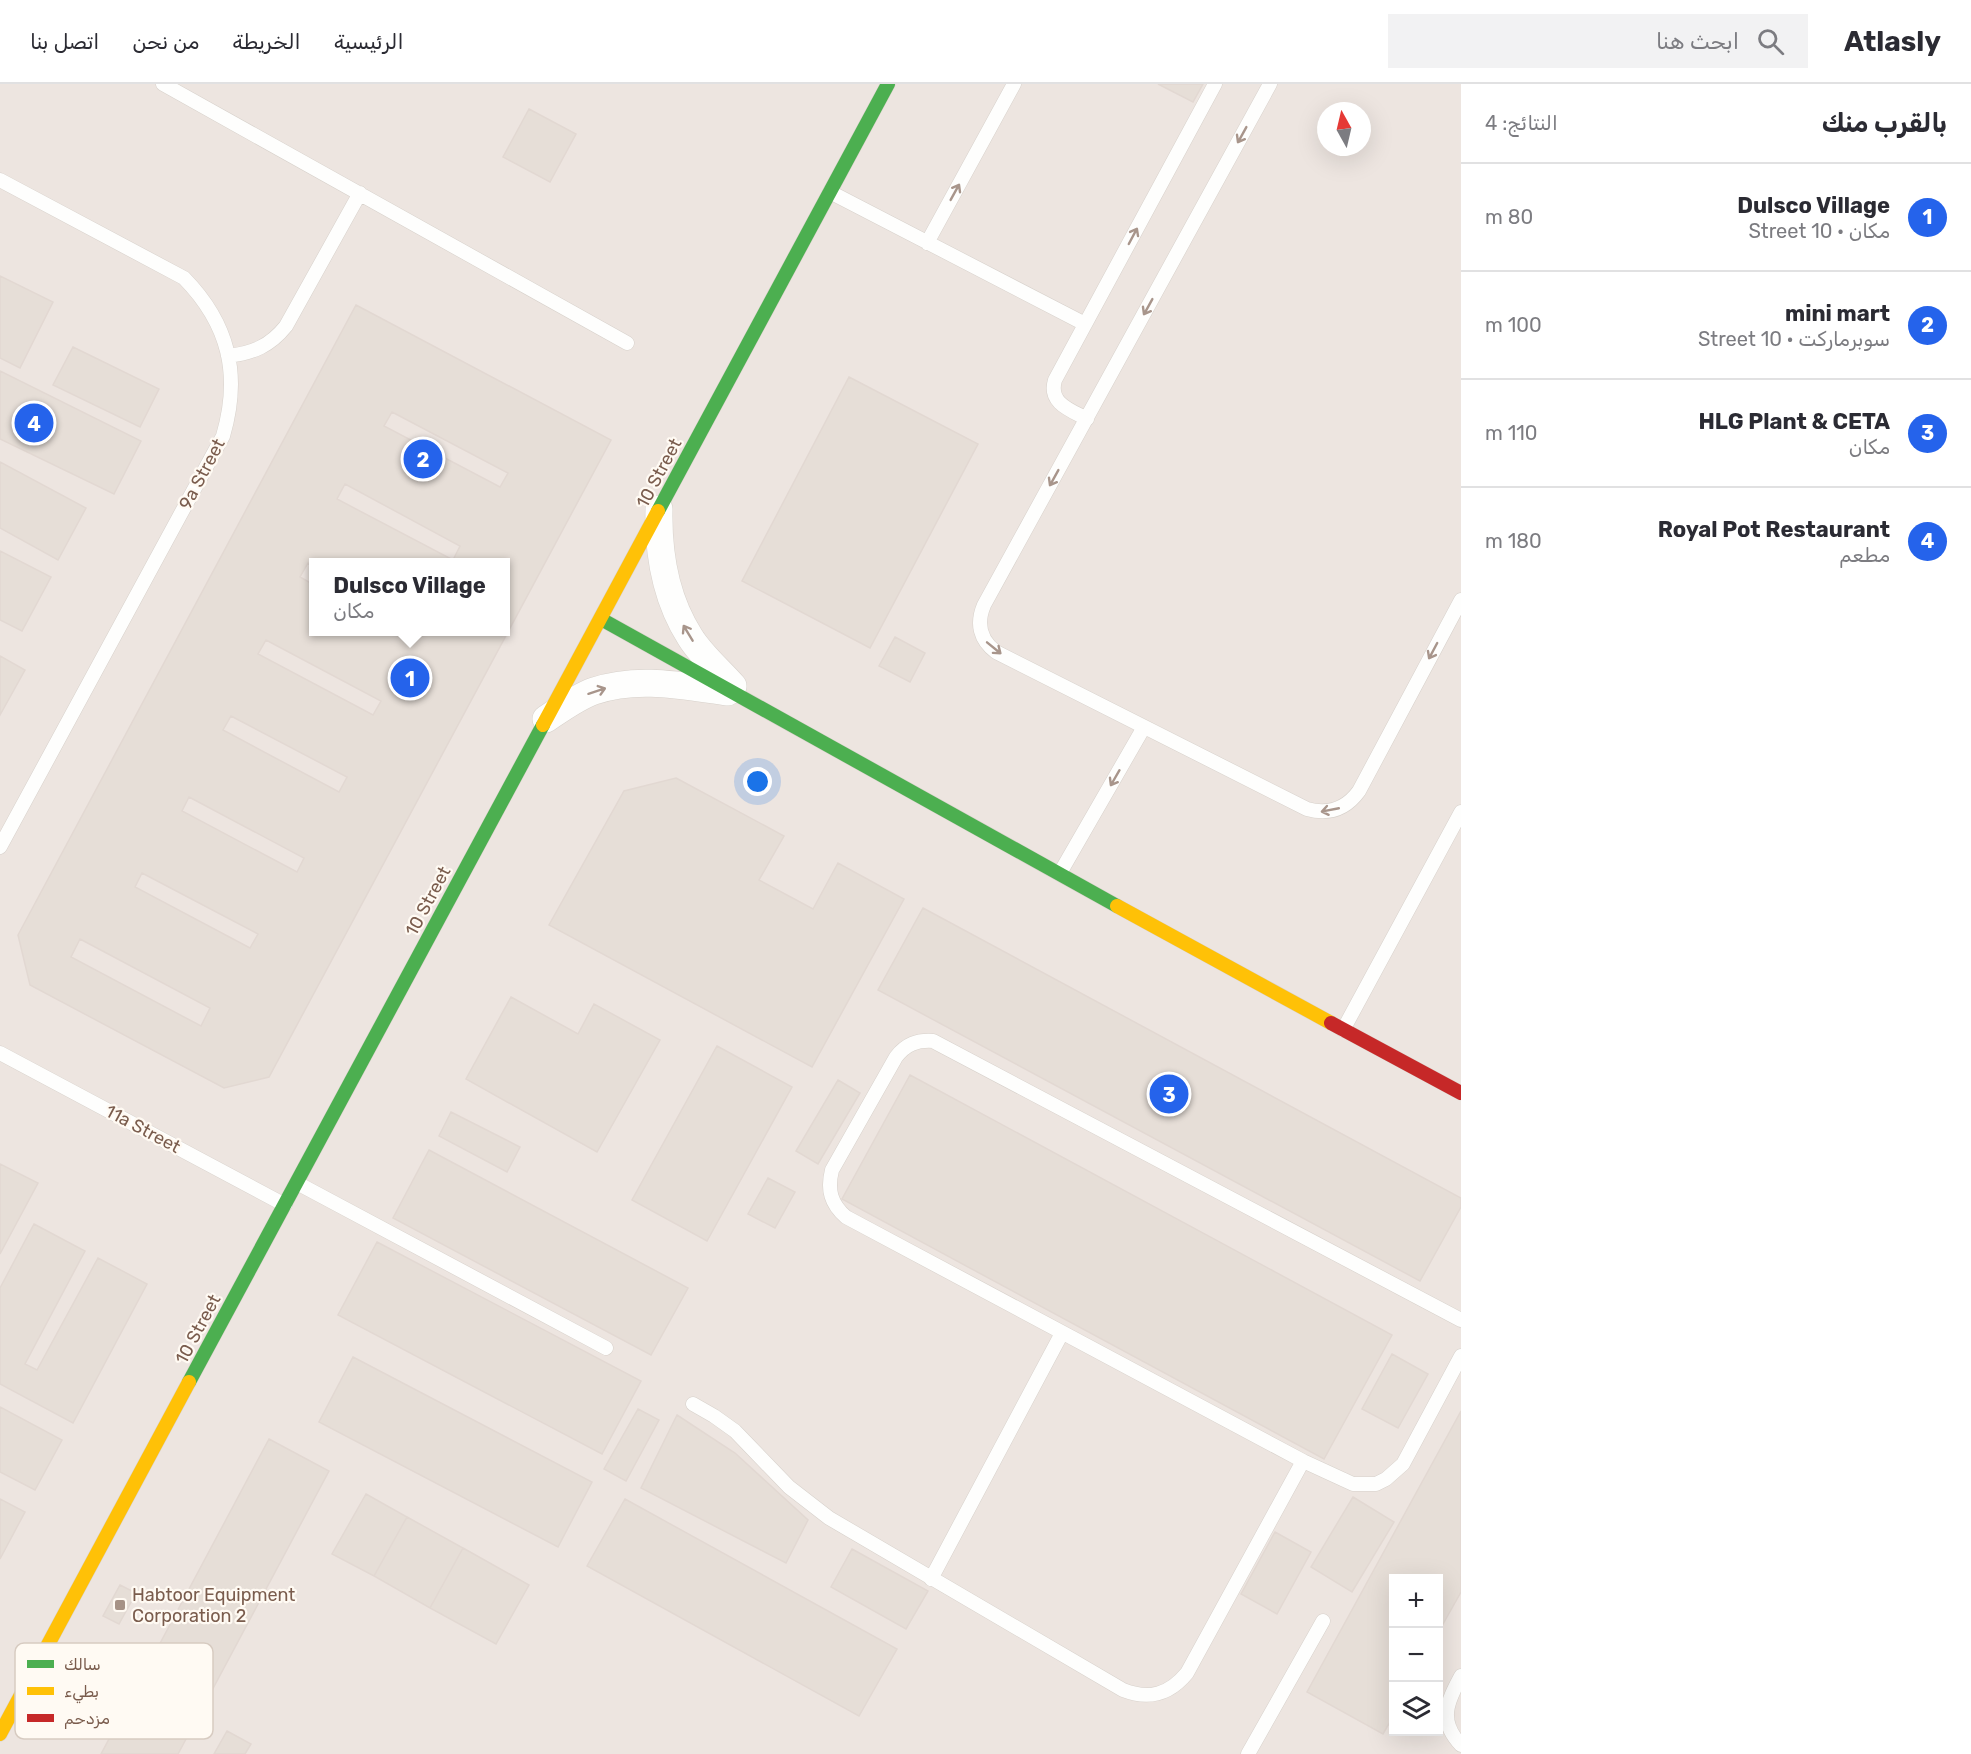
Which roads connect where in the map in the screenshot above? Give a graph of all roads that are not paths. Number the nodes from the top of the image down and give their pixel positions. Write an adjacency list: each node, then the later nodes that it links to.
1 (164, 84): 8 (lane)
2 (888, 84): 7 (street, 10 Street)
3 (1014, 84): 9 (lane, one-way to 3)
4 (1215, 84): 10 (lane, one-way to 4)
5 (1270, 84): 13 (lane, one-way to 13)
6 (0, 180): 12 (lane, 9a Street)
7 (830, 192): 9 (lane); 14 (street, 10 Street)
8 (360, 194): 11 (lane); 12 (lane)
9 (927, 243): 10 (lane)
10 (1085, 324): 13 (lane)
11 (627, 343)
12 (228, 356): 21 (lane, 9a Street)
13 (1087, 419): 19 (lane, one-way to 19)
14 (659, 509): 16 (street, 10 Street); 17 (street, one-way to 14)
15 (1461, 600): 19 (lane, one-way to 19)
16 (600, 619): 17 (street); 18 (street, 10 Street)
17 (739, 694): 18 (street, one-way to 17); 22 (street)
18 (546, 719): 26 (street, 10 Street)
19 (1144, 727): 22 (lane, one-way to 22)
20 (1461, 812): 23 (lane)
21 (0, 847)
22 (1060, 873): 23 (street)
23 (1343, 1030): 25 (street)
24 (0, 1053): 27 (lane, 11a Street)
25 (1461, 1093)
26 (297, 1183): 27 (street, 10 Street); 30 (lane)
27 (285, 1205): 36 (street, 10 Street)
28 (1461, 1320): 29 (lane)
29 (1062, 1333): 33 (lane); 34 (lane)
30 (606, 1348)
31 (1461, 1356): 33 (lane)
32 (693, 1404): 34 (lane)
33 (1303, 1461): 34 (lane)
34 (931, 1579)
35 (1323, 1621): 41 (lane)
36 (49, 1643)
37 (1461, 1676): 40 (lane)
38 (15, 1706): 39 (street, 10 Street)
39 (0, 1734)
40 (1461, 1745)
41 (1248, 1754)

